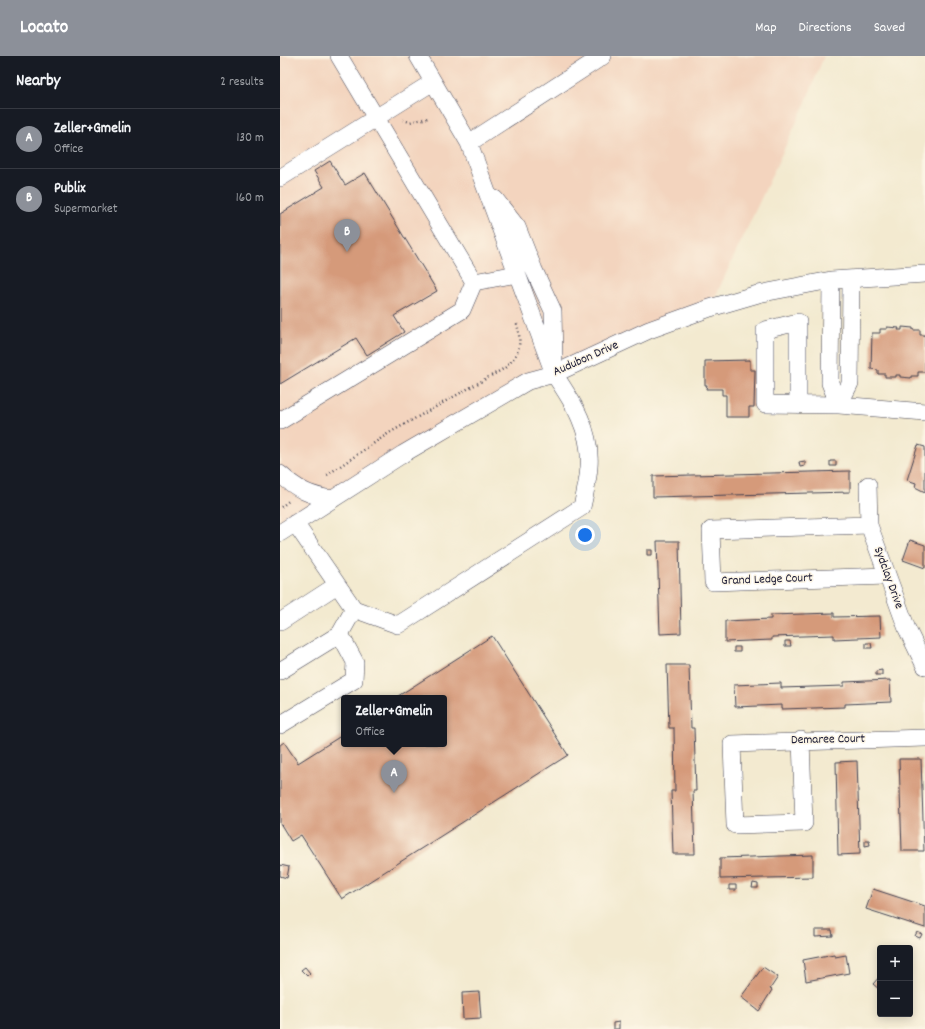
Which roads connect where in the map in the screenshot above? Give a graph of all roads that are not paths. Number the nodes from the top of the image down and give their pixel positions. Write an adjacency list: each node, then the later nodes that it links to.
1 (339, 56): 5 (street)
2 (418, 56): 4 (street)
3 (604, 56): 6 (street)
4 (433, 82): 5 (street); 6 (street)
5 (376, 117): 7 (street); 13 (street)
6 (469, 143): 8 (street)
7 (280, 178)
8 (486, 188): 9 (street); 14 (street)
9 (517, 274): 13 (street); 14 (street)
10 (925, 274): 12 (street, Audubon Drive)
11 (831, 280): 12 (street, Audubon Drive); 14 (street, Audubon Drive); 16 (street)
12 (851, 280): 16 (street)
13 (474, 282): 18 (street)
14 (554, 374): 21 (street, Audubon Drive); 27 (street)
15 (798, 405): 15 (street); 16 (street)
16 (839, 405): 17 (street)
17 (925, 412)
18 (280, 421)
19 (280, 474): 21 (street)
20 (868, 486): 23 (street, Sydclay Drive)
21 (333, 499): 22 (street, Audubon Drive)
22 (295, 523): 24 (street, Audubon Drive); 26 (street)
23 (869, 525): 25 (street, Sydclay Drive); 25 (street, Grand Ledge Court)
24 (280, 533)
25 (887, 576): 30 (street, Sydclay Drive)
26 (337, 585): 27 (street); 28 (street)
27 (354, 609): 29 (street)
28 (280, 622)
29 (340, 634): 31 (street); 32 (street)
30 (925, 666)
31 (280, 672)
32 (280, 725)
33 (925, 738): 34 (street, Demaree Court)
34 (801, 740): 34 (street, Demaree Court)

